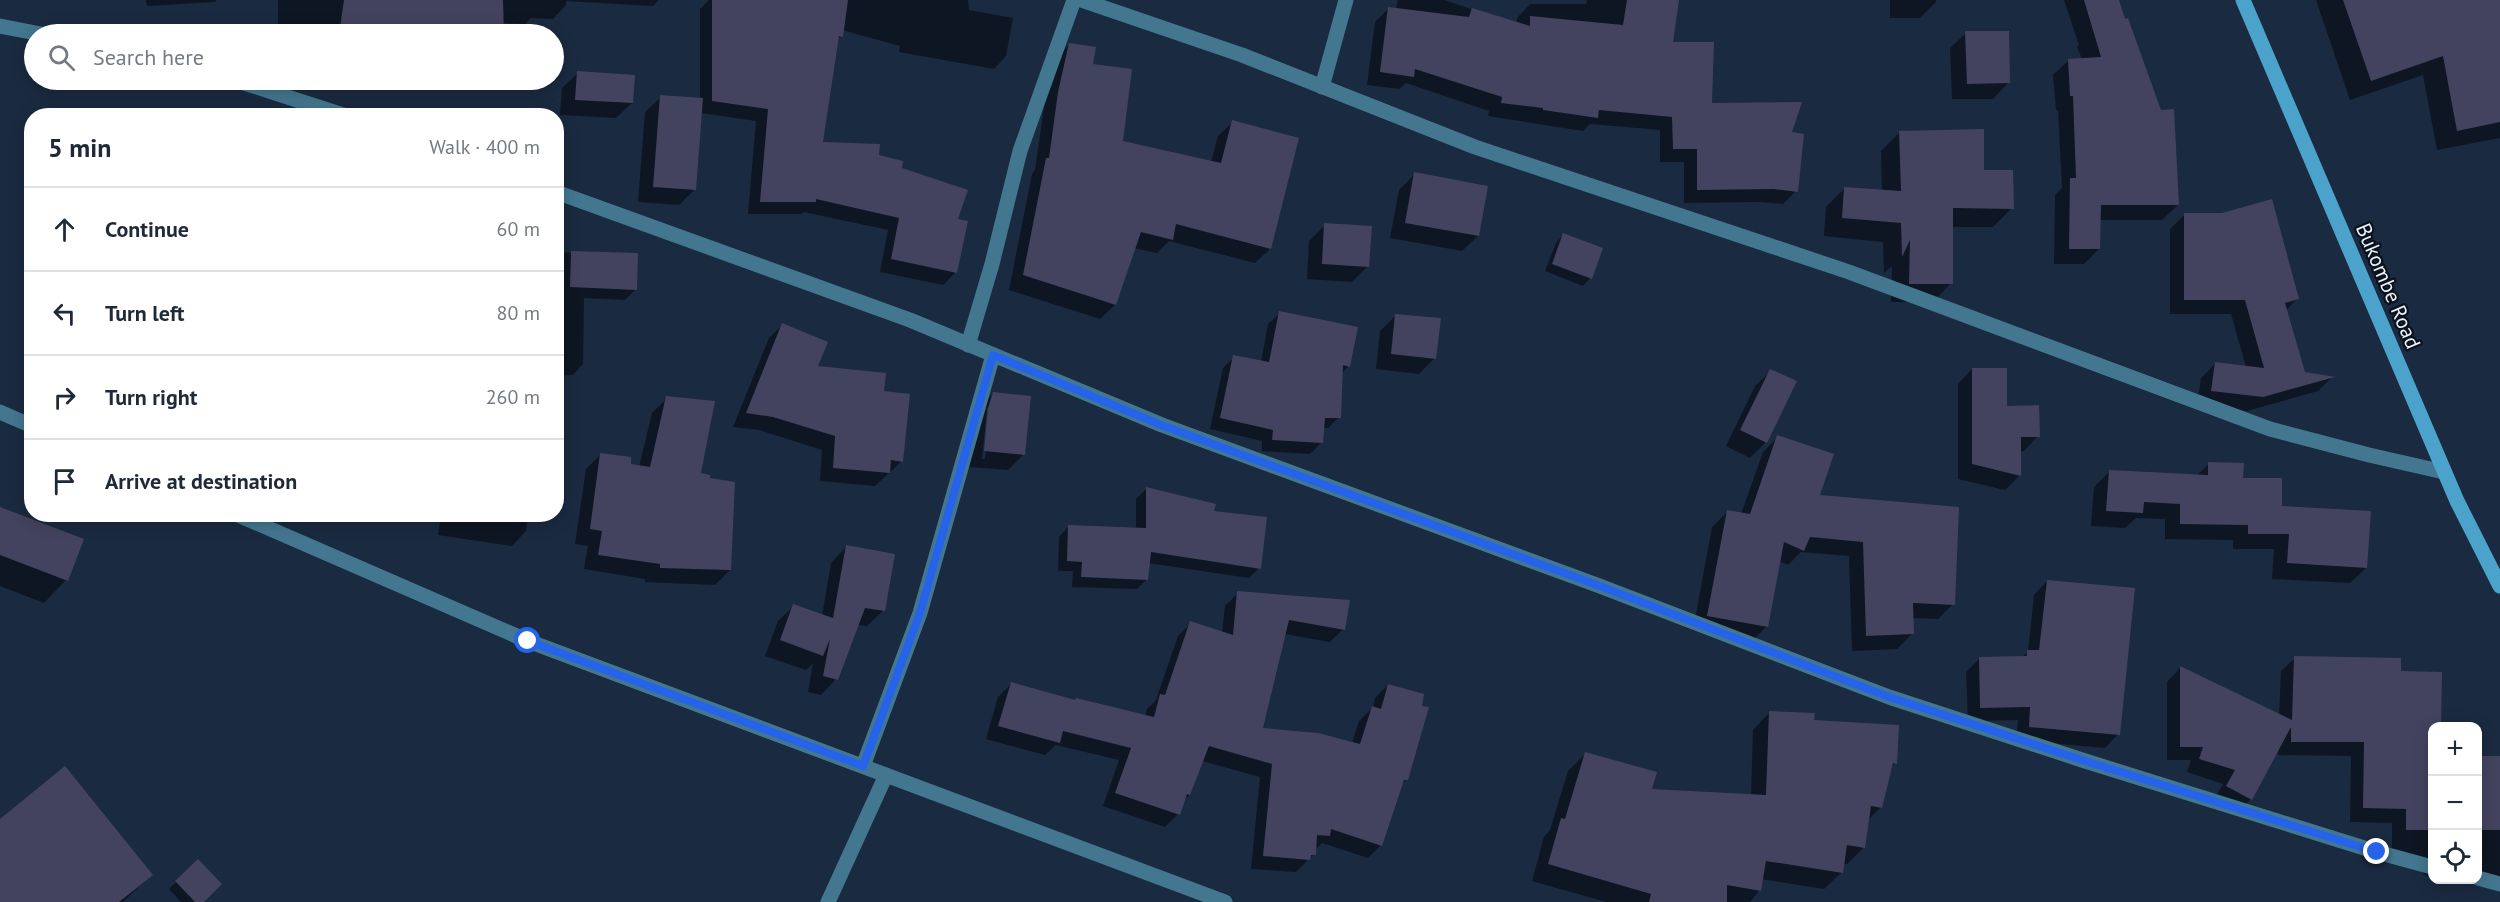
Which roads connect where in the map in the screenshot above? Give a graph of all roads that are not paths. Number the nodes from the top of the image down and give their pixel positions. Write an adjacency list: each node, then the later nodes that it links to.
1 (1074, 0): 11 (street)
2 (1082, 0): 7 (street)
3 (1346, 0): 7 (street)
4 (2243, 0): 15 (main road, Bukombe Road)
5 (0, 26): 6 (street)
6 (24, 31)
7 (1322, 87): 15 (street)
8 (266, 90): 9 (street)
9 (321, 108)
10 (564, 195): 11 (street)
11 (968, 345): 12 (street)
12 (993, 355): 18 (street); 20 (street)
13 (0, 412): 14 (street)
14 (24, 422)
15 (2444, 472): 17 (main road, Bukombe Road)
16 (254, 522): 18 (street)
17 (2500, 586)
18 (863, 766): 19 (street)
19 (886, 775): 23 (street); 24 (street)
20 (2428, 866)
21 (2482, 879): 22 (street)
22 (2500, 884)
23 (828, 902)
24 (1224, 902)

